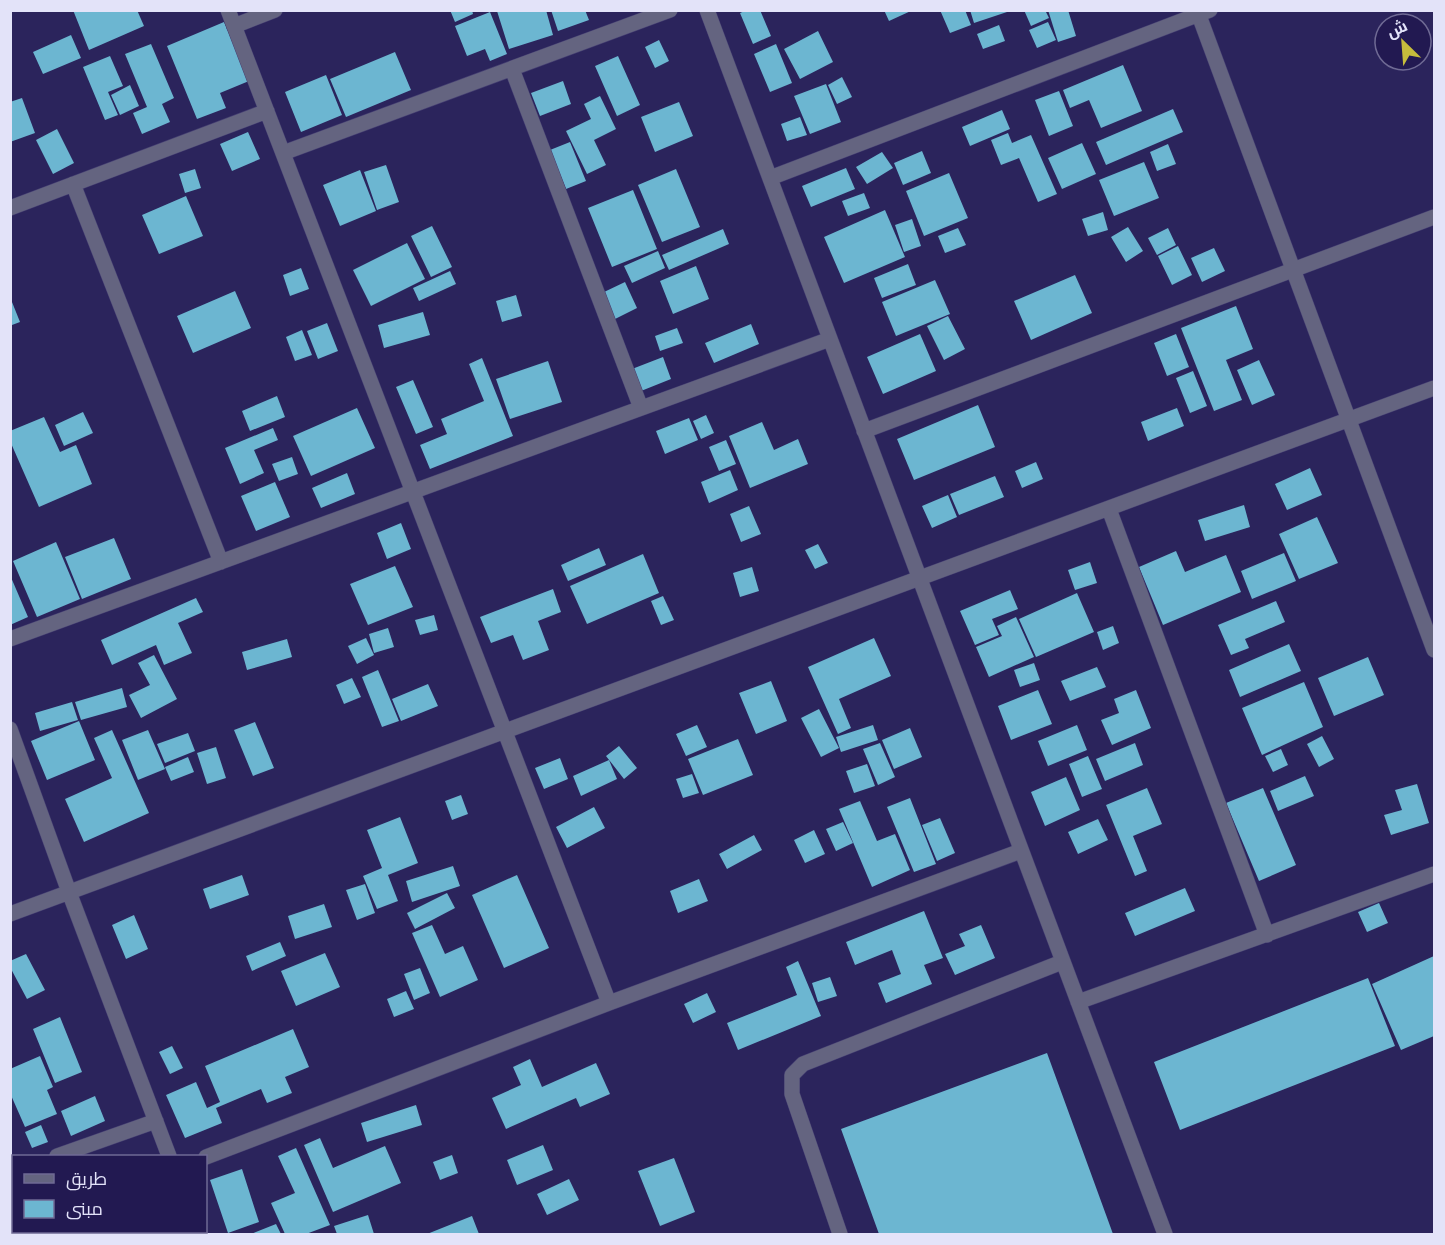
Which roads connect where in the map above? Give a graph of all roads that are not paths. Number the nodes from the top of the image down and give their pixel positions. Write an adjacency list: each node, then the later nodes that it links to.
1 (228, 10): 6 (street)
2 (275, 10): 6 (street)
3 (670, 10): 7 (street)
4 (707, 10): 10 (street)
5 (1202, 12): 10 (street); 14 (street)
6 (234, 26): 8 (street)
7 (512, 69): 9 (street); 17 (street)
8 (267, 111): 9 (street); 11 (street)
9 (283, 153): 20 (street)
10 (770, 178): 15 (street)
11 (74, 184): 12 (street); 22 (street)
12 (10, 208)
13 (1434, 217): 14 (street)
14 (1294, 270): 18 (street); 19 (street)
15 (830, 339): 17 (street); 19 (street)
16 (1434, 388): 18 (street)
17 (641, 408): 20 (street)
18 (1349, 420): 21 (street); 25 (street)
19 (864, 430): 23 (street)
20 (413, 491): 22 (street); 27 (street)
21 (1109, 509): 23 (street); 32 (street)
22 (221, 562): 24 (street)
23 (920, 579): 27 (street); 28 (street)
24 (10, 639)
25 (1434, 650)
26 (10, 729): 30 (street)
27 (505, 730): 30 (street); 35 (street)
28 (1021, 851): 33 (street); 35 (street)
29 (1434, 874): 32 (street)
30 (69, 892): 31 (street); 36 (street)
31 (10, 914)
32 (1267, 935): 34 (street)
33 (1062, 962): 34 (street); 40 (street)
34 (1078, 1002): 41 (street)
35 (609, 1003): 39 (street)
36 (156, 1121): 37 (street); 38 (street)
37 (60, 1155)
38 (169, 1155)
39 (207, 1157)
40 (840, 1234)
41 (1165, 1234)

